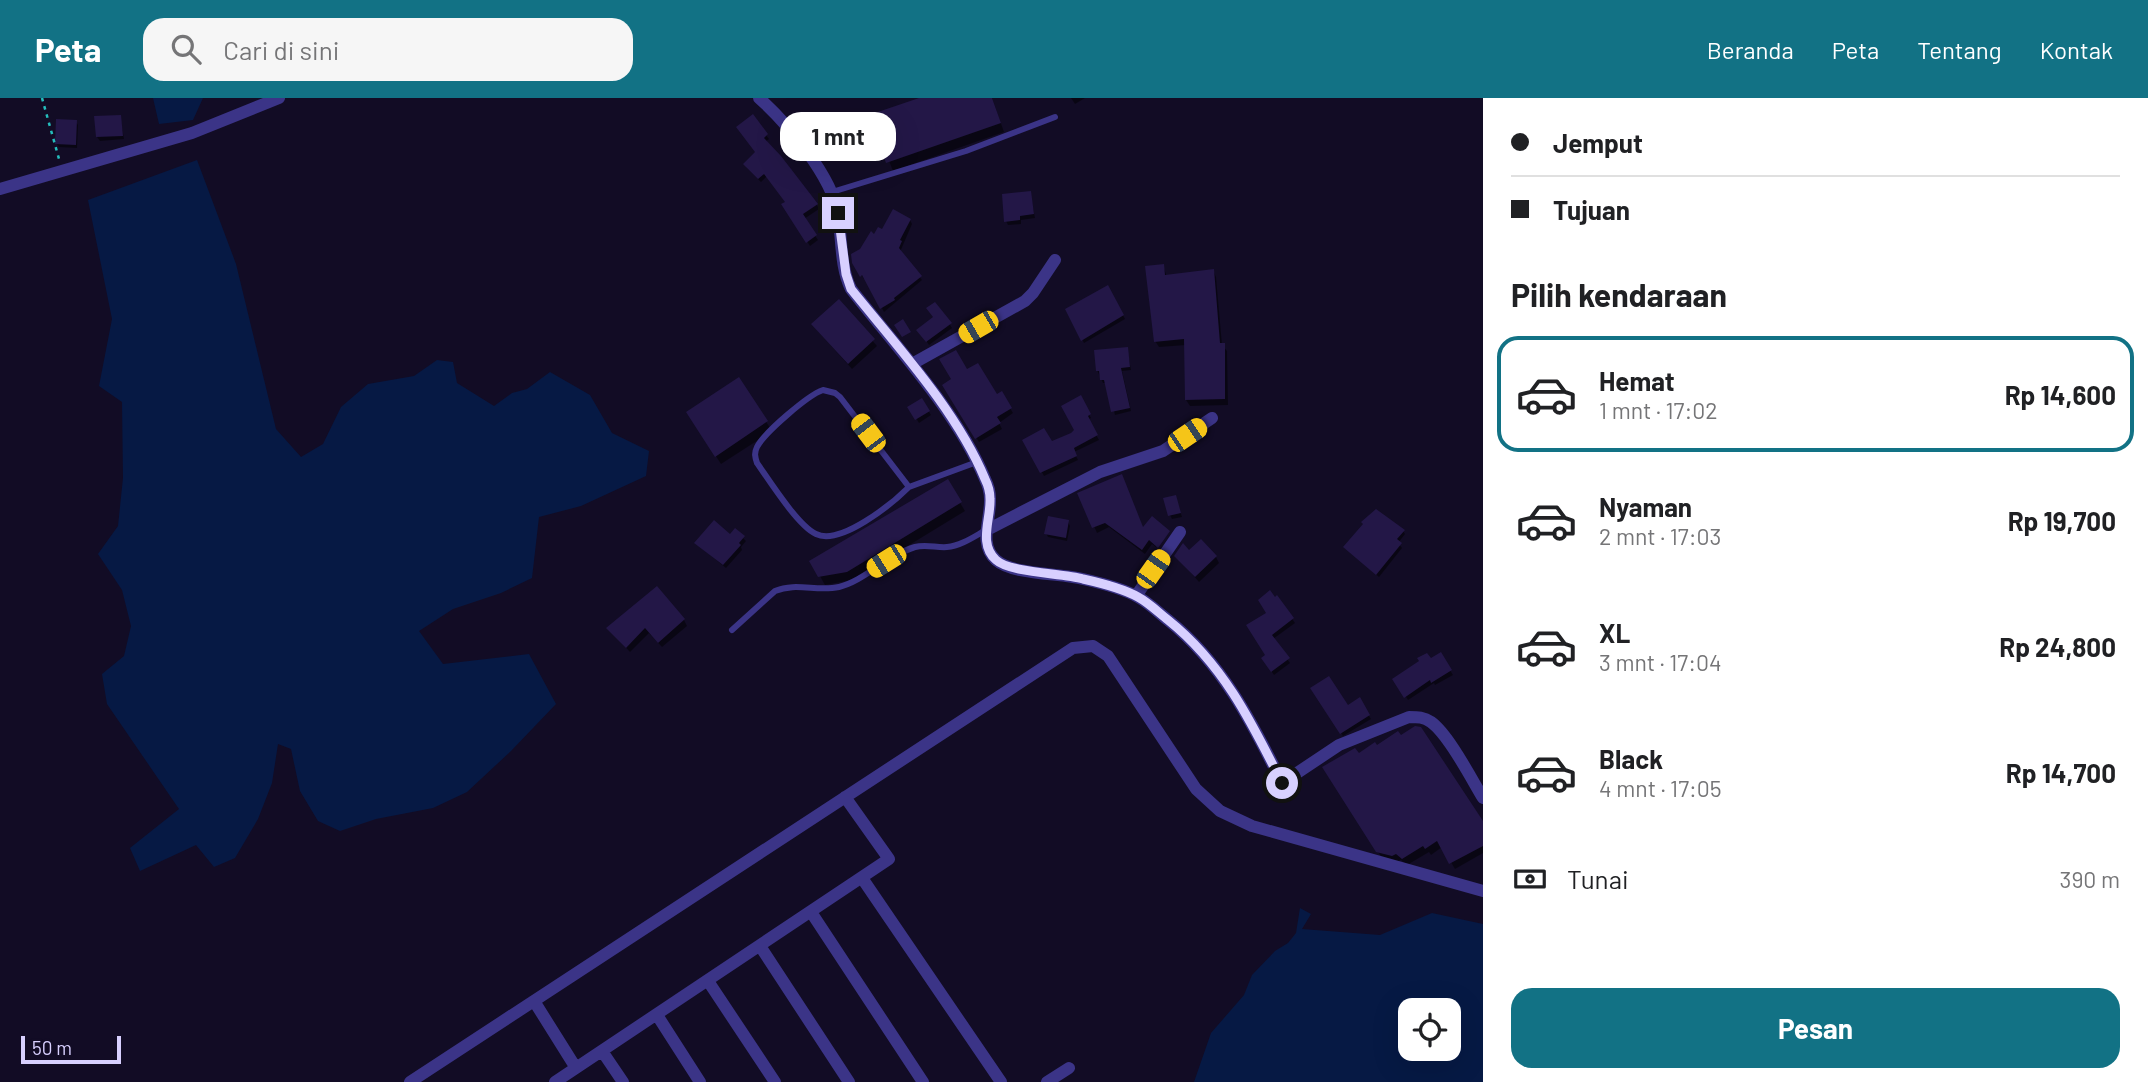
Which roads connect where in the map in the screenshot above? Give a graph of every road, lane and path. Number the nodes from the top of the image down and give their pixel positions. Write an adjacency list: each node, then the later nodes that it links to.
1 (42, 98): 5 (path)
2 (279, 98): 5 (street)
3 (759, 98): 7 (street)
4 (1055, 117): 7 (lane)
5 (62, 170): 6 (street)
6 (0, 189)
7 (832, 192): 9 (street)
8 (1055, 260): 9 (street)
9 (912, 365): 11 (street)
10 (1212, 418): 13 (street)
11 (977, 462): 12 (lane); 13 (street)
12 (909, 487): 12 (lane)
13 (987, 530): 15 (street); 16 (lane)
14 (1180, 532): 15 (street)
15 (1136, 596): 18 (street)
16 (732, 630)
17 (845, 797): 19 (street); 20 (street); 24 (street)
18 (1483, 798)
19 (862, 878): 21 (street); 36 (street)
20 (1483, 891)
21 (811, 912): 22 (street); 35 (street)
22 (760, 946): 23 (street); 34 (street)
23 (708, 981): 25 (street); 33 (street)
24 (534, 1001): 27 (street); 29 (street)
25 (657, 1015): 26 (street); 32 (street)
26 (602, 1051): 27 (street); 31 (street)
27 (576, 1068): 30 (street)
28 (1069, 1068): 37 (street)
29 (410, 1082)
30 (555, 1082)
31 (623, 1082)
32 (700, 1082)
33 (775, 1082)
34 (849, 1082)
35 (923, 1082)
36 (1001, 1082)
37 (1047, 1082)

